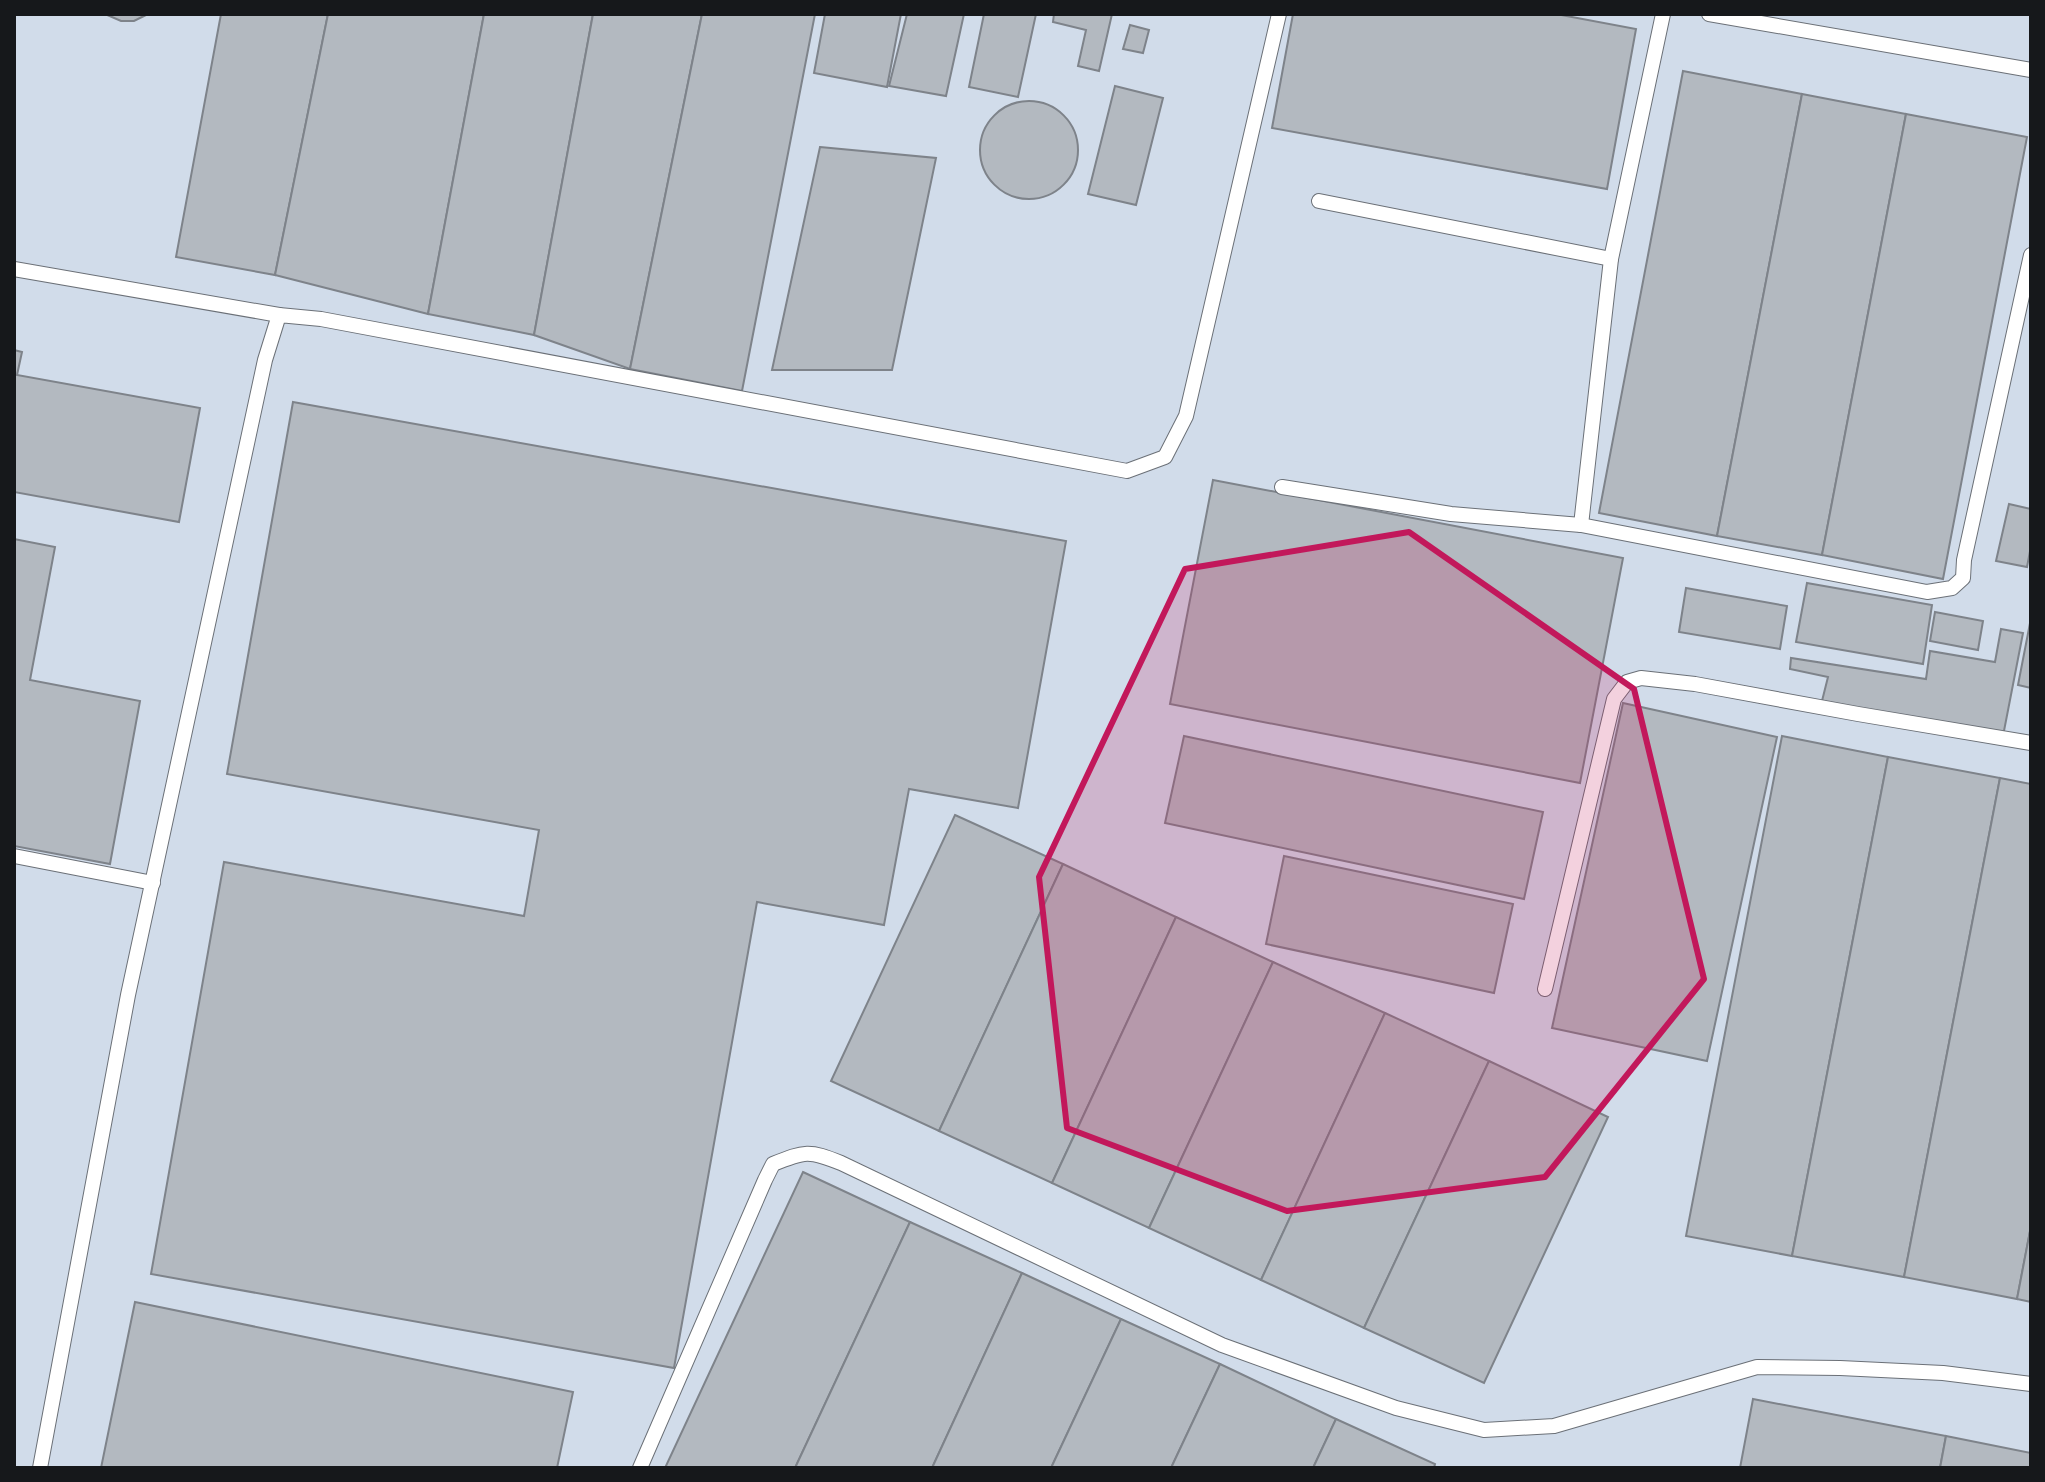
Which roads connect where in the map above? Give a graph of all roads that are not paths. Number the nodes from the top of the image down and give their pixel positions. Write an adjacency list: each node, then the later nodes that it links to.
1 (1279, 14): 9 (lane)
2 (1663, 14): 7 (lane)
3 (1709, 14): 4 (lane)
4 (2031, 70)
5 (1319, 201): 7 (lane)
6 (2031, 255): 11 (lane)
7 (1611, 259): 11 (lane)
8 (14, 269): 9 (lane)
9 (279, 315): 14 (lane)
10 (1282, 487): 11 (lane)
11 (1581, 525)
12 (2031, 743): 15 (lane)
13 (14, 856): 14 (lane)
14 (153, 883): 17 (lane)
15 (1545, 989)
16 (2031, 1384): 18 (lane)
17 (40, 1468)
18 (640, 1468)

